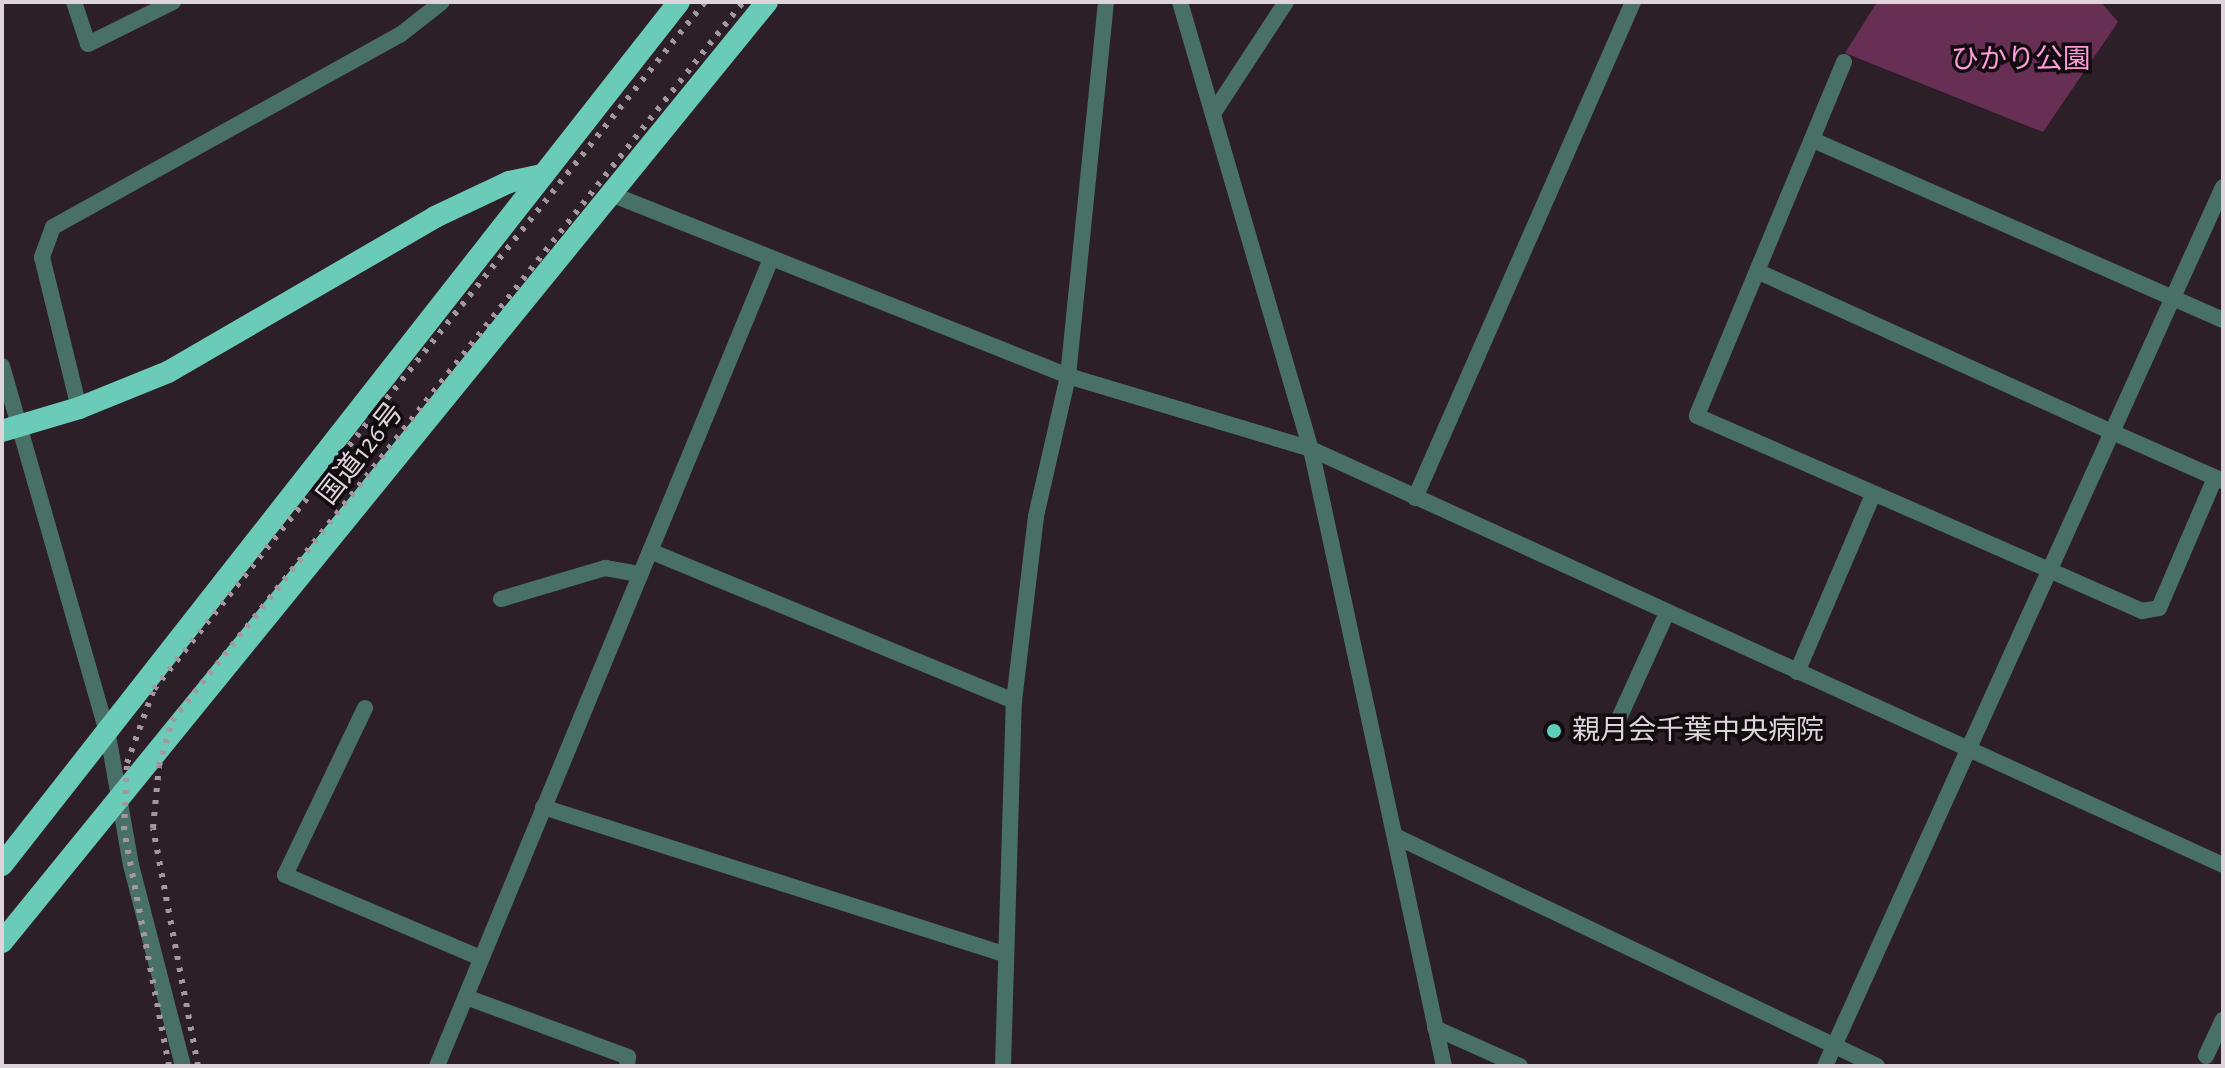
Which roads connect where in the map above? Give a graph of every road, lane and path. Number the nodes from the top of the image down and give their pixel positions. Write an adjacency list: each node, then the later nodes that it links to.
1 (74, 2): 2 (street)
2 (173, 2)
3 (442, 2): 22 (street)
4 (679, 2): 13 (highway, 国道126号)
5 (767, 2): 15 (highway, 国道126号)
6 (1106, 2): 21 (street)
7 (1180, 2): 11 (street)
8 (1286, 2): 11 (street)
9 (1633, 2): 28 (street)
10 (1844, 62): 12 (street)
11 (1214, 112): 25 (street)
12 (1813, 140): 17 (street); 18 (street)
13 (543, 175): 22 (highway); 38 (highway, 国道126号)
14 (2223, 187): 18 (street)
15 (611, 194): 16 (street); 40 (highway, 国道126号)
16 (771, 259): 21 (street); 29 (street)
17 (1759, 272): 24 (street); 27 (street)
18 (2173, 298): 19 (street); 24 (street)
19 (2223, 320)
20 (2, 366): 38 (street)
21 (1068, 376): 25 (street); 35 (street)
22 (79, 408): 23 (highway, bridge)
23 (2, 431)
24 (2112, 432): 26 (street); 30 (street)
25 (1311, 449): 28 (street); 42 (street)
26 (2219, 479): 30 (street)
27 (1873, 495): 30 (street); 34 (street)
28 (1415, 498): 33 (street)
29 (650, 551): 31 (street); 35 (street)
30 (2049, 570): 39 (street)
31 (640, 574): 32 (street); 41 (street)
32 (501, 599)
33 (1667, 613): 34 (street); 37 (street)
34 (1797, 672): 39 (street)
35 (1014, 701): 46 (street)
36 (365, 708): 47 (street)
37 (1615, 727)
38 (108, 735): 40 (street); 43 (highway, 国道126号)
39 (1968, 749): 44 (street); 51 (street)
40 (121, 792): 45 (highway, 国道126号); 53 (street)
41 (543, 807): 46 (street); 47 (street)
42 (1395, 836): 50 (street); 51 (street)
43 (2, 865)
44 (2223, 865)
45 (2, 942)
46 (1004, 954): 56 (street)
47 (481, 958): 48 (street)
48 (466, 997): 54 (street); 55 (street)
49 (2223, 1020): 52 (street)
50 (1435, 1028): 57 (street); 58 (street)
51 (1834, 1045): 59 (street); 60 (street)
52 (2206, 1056)
53 (183, 1066)
54 (437, 1066)
55 (627, 1066)
56 (1003, 1066)
57 (1444, 1066)
58 (1520, 1066)
59 (1825, 1066)
60 (1877, 1066)

